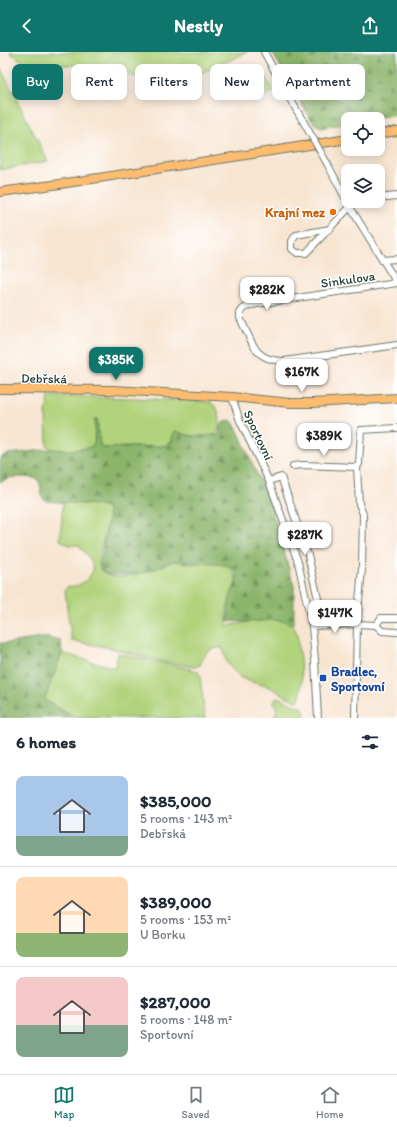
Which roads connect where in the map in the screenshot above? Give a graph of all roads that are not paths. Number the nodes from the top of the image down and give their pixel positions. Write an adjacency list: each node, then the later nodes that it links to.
1 (264, 52): 5 (street, bridge)
2 (397, 131): 3 (main road)
3 (385, 133)
4 (341, 140): 6 (main road)
5 (341, 187)
6 (0, 192)
7 (397, 196): 8 (street)
8 (385, 197)
9 (346, 208): 11 (street)
10 (353, 208): 13 (street)
11 (330, 229): 11 (street)
12 (397, 259): 13 (street)
13 (382, 260): 14 (street)
14 (397, 283): 15 (street, Sinkulova)
15 (397, 345)
16 (0, 389): 17 (main road, Debřská)
17 (232, 397): 18 (main road, Debřská); 22 (street, Sportovní)
18 (397, 398)
19 (397, 428): 21 (street)
20 (293, 466): 21 (street)
21 (356, 467): 24 (street)
22 (269, 481): 26 (street, Sportovní); 27 (street, Sportovní)
23 (397, 618): 25 (street)
24 (357, 624): 25 (street); 27 (street); 30 (street)
25 (376, 625): 28 (street)
26 (312, 626): 27 (street); 29 (street, Sportovní)
27 (324, 626)
28 (397, 632)
29 (318, 718)
30 (355, 718)

